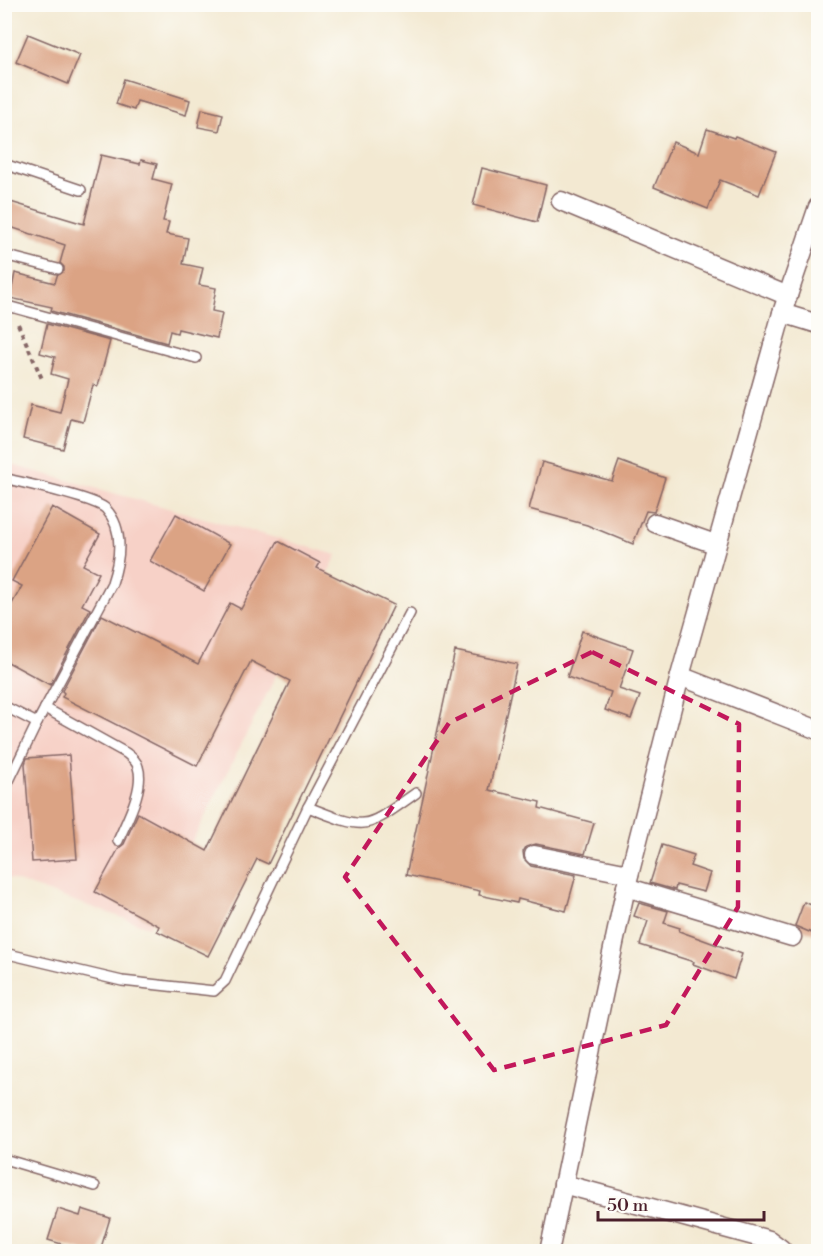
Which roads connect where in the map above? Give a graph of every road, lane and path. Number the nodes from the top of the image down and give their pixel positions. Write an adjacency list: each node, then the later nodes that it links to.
1 (4, 164): 2 (lane)
2 (81, 190)
3 (561, 201): 7 (street)
4 (819, 207): 7 (street)
5 (4, 255): 6 (lane)
6 (58, 269)
7 (788, 296): 9 (street)
8 (5, 306): 11 (lane); 12 (path)
9 (782, 313): 10 (street); 15 (street)
10 (819, 324)
11 (196, 358)
12 (43, 381)
13 (4, 478): 19 (lane)
14 (656, 523): 15 (street)
15 (716, 544): 17 (street)
16 (410, 613): 24 (lane)
17 (680, 676): 21 (street); 27 (street)
18 (4, 706): 20 (lane)
19 (45, 708): 20 (lane); 25 (lane)
20 (37, 723): 22 (lane)
21 (819, 730)
22 (4, 791)
23 (416, 793): 24 (lane)
24 (308, 807): 29 (lane)
25 (118, 841)
26 (534, 855): 27 (street)
27 (628, 880): 28 (street); 31 (street)
28 (792, 937)
29 (4, 953)
30 (4, 1159): 32 (lane)
31 (563, 1184): 33 (street); 34 (street)
32 (95, 1186)
33 (549, 1251)
34 (780, 1251)

